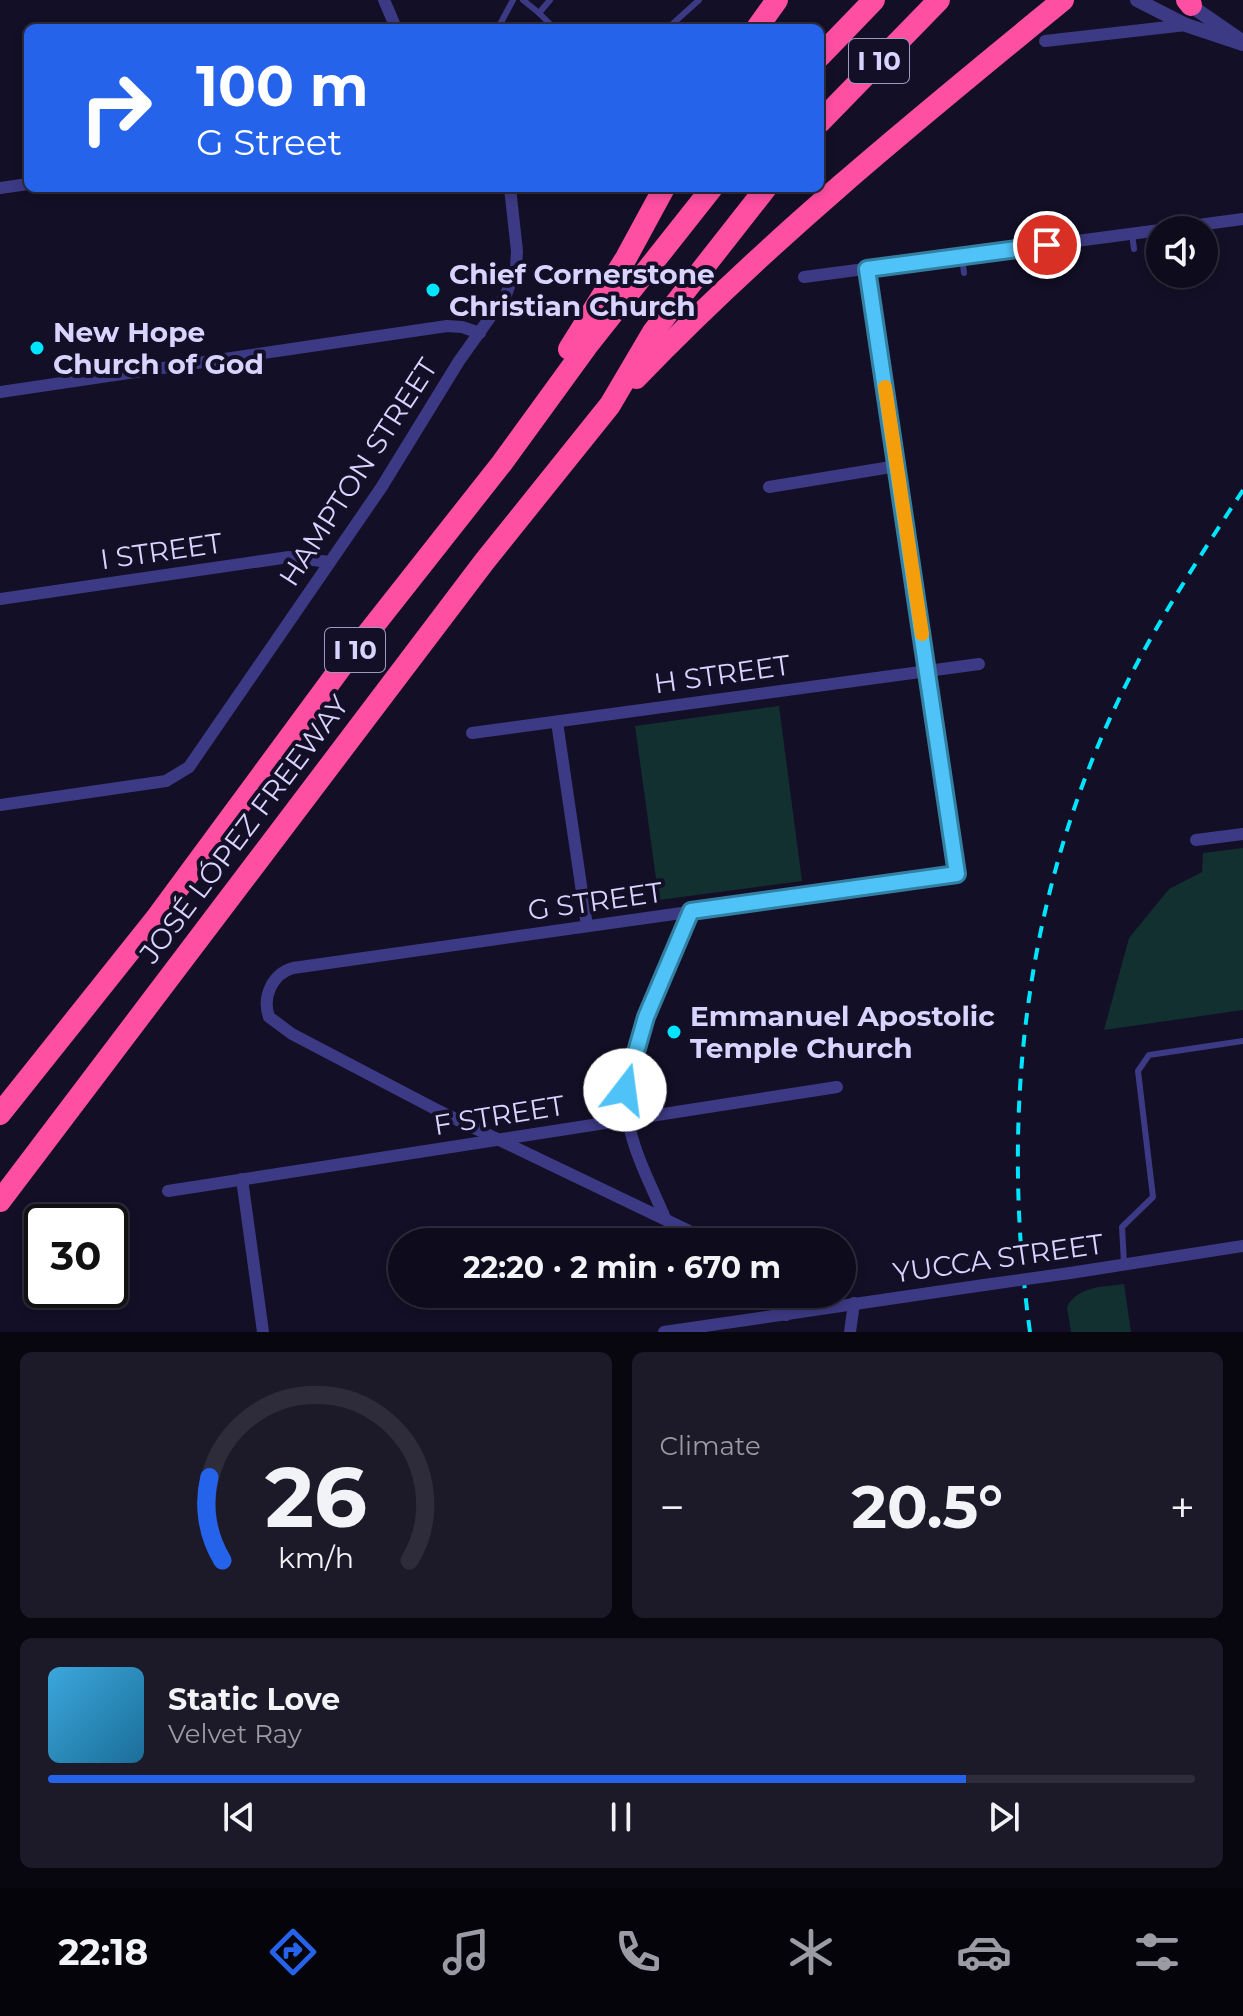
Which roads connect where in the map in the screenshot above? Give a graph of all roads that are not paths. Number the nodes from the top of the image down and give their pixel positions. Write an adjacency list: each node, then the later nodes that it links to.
1 (384, 0): 13 (street)
2 (513, 0): 14 (lane)
3 (523, 0): 12 (lane)
4 (550, 0): 12 (lane)
5 (699, 0): 16 (lane)
6 (777, 0): 17 (highway)
7 (874, 0): 20 (highway, I 10)
8 (939, 0): 21 (highway, I 10)
9 (1063, 0): 39 (highway)
10 (1137, 0): 11 (street)
11 (1187, 8): 18 (street); 19 (street); 19 (street)
12 (539, 13): 15 (lane)
13 (394, 24)
14 (500, 24)
15 (550, 24)
16 (672, 24)
17 (760, 24)
18 (1045, 41)
19 (1243, 43)
20 (824, 52)
21 (824, 118)
22 (24, 185): 23 (street)
23 (0, 188)
24 (510, 192): 37 (street, HAMPTON STREET)
25 (662, 192): 40 (highway)
26 (709, 192): 40 (highway, JOSÉ LÓPEZ FREEWAY / I 10)
27 (763, 192): 39 (highway, JOSÉ LÓPEZ FREEWAY / I 10)
28 (1243, 219): 29 (street)
29 (1218, 222)
30 (1146, 232): 31 (street)
31 (1132, 234): 32 (lane); 33 (street)
32 (1134, 249)
33 (961, 256): 34 (street); 35 (lane)
34 (867, 269): 36 (street); 41 (street)
35 (964, 273)
36 (804, 277)
37 (480, 333): 38 (street); 43 (street, HAMPTON STREET)
38 (0, 392)
39 (610, 405): 61 (highway, JOSÉ LÓPEZ FREEWAY / I 10)
40 (511, 450): 56 (highway, JOSÉ LÓPEZ FREEWAY / I 10)
41 (897, 466): 42 (street); 46 (street)
42 (769, 487)
43 (329, 562): 44 (street, I STREET); 49 (street, HAMPTON STREET)
44 (0, 599)
45 (979, 664): 46 (street, H STREET)
46 (928, 670): 47 (street, H STREET); 52 (street, G STREET)
47 (557, 722): 48 (street, H STREET); 53 (street)
48 (472, 733)
49 (0, 805)
50 (1243, 834): 51 (street)
51 (1196, 840)
52 (691, 911): 53 (street, G STREET); 57 (street)
53 (587, 926): 58 (street, G STREET)
54 (1243, 1041): 65 (lane)
55 (837, 1087): 57 (street, F STREET)
56 (0, 1114)
57 (627, 1119): 58 (street, F STREET); 62 (street)
58 (499, 1140): 59 (street, F STREET); 62 (street)
59 (242, 1179): 60 (street, F STREET); 72 (street)
60 (168, 1191)
61 (0, 1201)
62 (665, 1218): 63 (street)
63 (685, 1228)
64 (1243, 1246): 65 (street, YUCCA STREET)
65 (1124, 1264): 66 (street, YUCCA STREET, bridge)
66 (856, 1303)
67 (785, 1308): 70 (street)
68 (826, 1308): 70 (street, YUCCA STREET)
69 (853, 1308): 74 (street)
70 (786, 1315): 71 (street, YUCCA STREET)
71 (712, 1329): 73 (street, YUCCA STREET)
72 (263, 1332)
73 (664, 1332)
74 (850, 1332)

